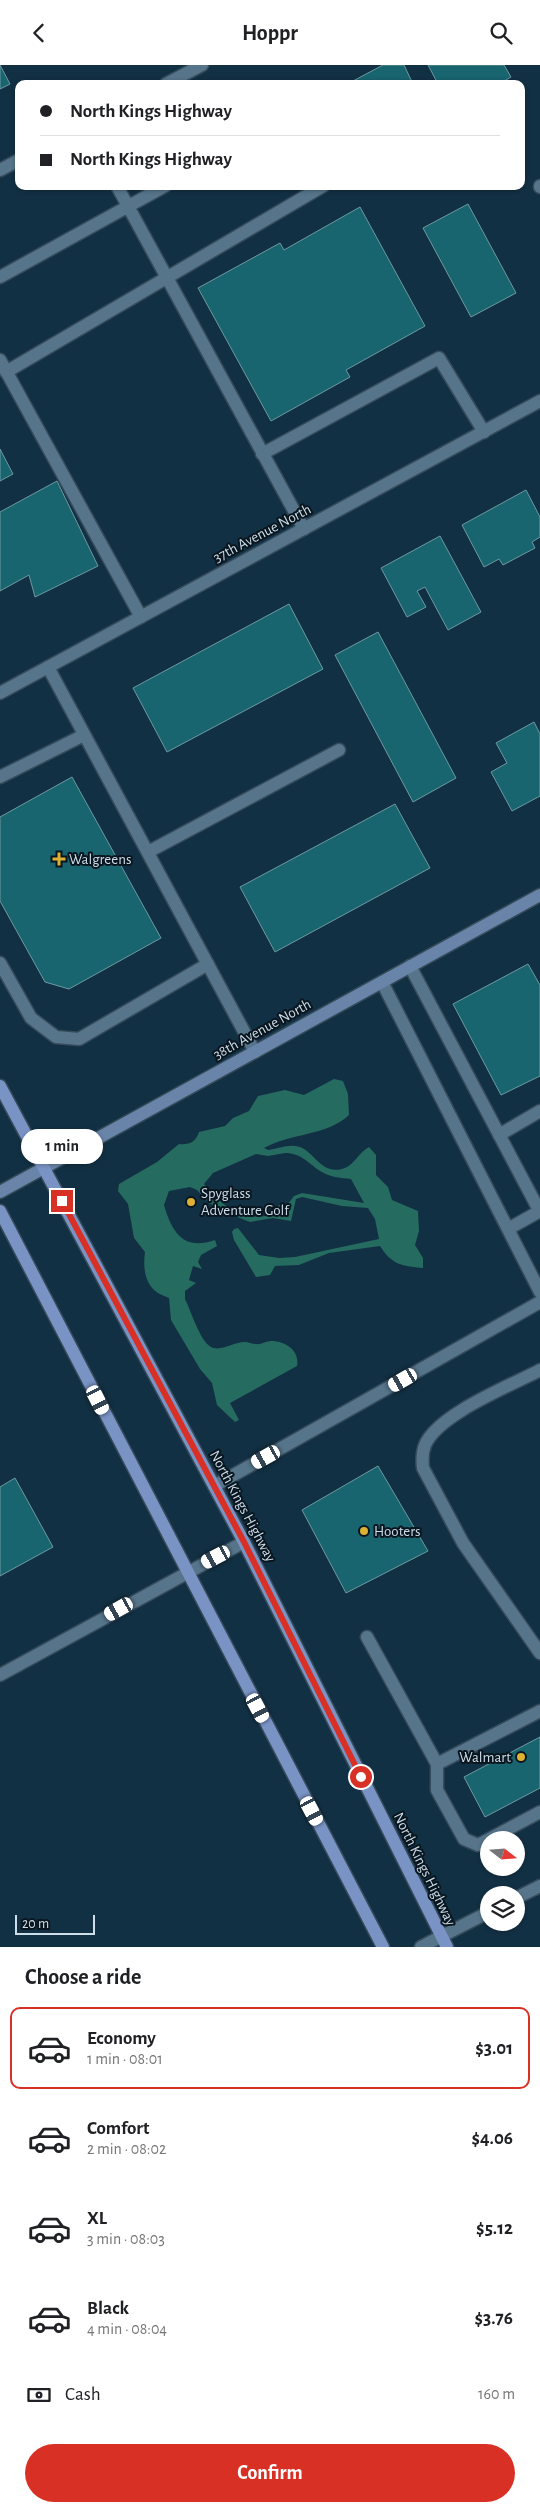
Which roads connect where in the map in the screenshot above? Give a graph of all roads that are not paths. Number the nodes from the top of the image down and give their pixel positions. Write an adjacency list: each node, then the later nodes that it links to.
1 (202, 65): 2 (street)
2 (174, 80)
3 (15, 162): 4 (street)
4 (0, 170)
5 (119, 190): 8 (street)
6 (157, 190): 8 (street)
7 (316, 190): 10 (street)
8 (128, 207): 9 (street); 10 (street)
9 (0, 277)
10 (166, 278): 12 (street); 15 (street)
11 (0, 360): 12 (street)
12 (6, 372): 17 (street)
13 (540, 401): 14 (street, 37th Avenue North)
14 (484, 432): 15 (street); 16 (street, 37th Avenue North)
15 (262, 454): 16 (street)
16 (304, 529): 17 (street, 37th Avenue North)
17 (141, 617): 18 (street, 37th Avenue North)
18 (48, 667): 19 (street, 37th Avenue North); 20 (street)
19 (0, 693)
20 (84, 735): 22 (street); 23 (street)
21 (339, 750): 23 (street)
22 (0, 777)
23 (148, 852): 26 (street)
24 (540, 895): 27 (main road, 38th Avenue North)
25 (0, 963): 26 (street)
26 (208, 964): 29 (street)
27 (410, 966): 28 (main road, 38th Avenue North); 32 (street)
28 (382, 982): 29 (main road, 38th Avenue North); 37 (street)
29 (255, 1051): 33 (main road, 38th Avenue North)
30 (0, 1086): 33 (main road, North Kings Highway)
31 (540, 1111): 32 (street)
32 (499, 1135): 36 (street)
33 (44, 1168): 34 (main road, 38th Avenue North); 41 (main road, North Kings Highway)
34 (0, 1192)
35 (0, 1211): 43 (main road)
36 (540, 1212): 37 (street)
37 (508, 1229): 38 (street)
38 (540, 1291)
39 (540, 1302): 41 (street)
40 (540, 1370): 45 (street)
41 (214, 1486): 42 (main road, North Kings Highway)
42 (244, 1542): 43 (street); 53 (main road, North Kings Highway)
43 (187, 1572): 46 (street); 54 (main road)
44 (367, 1637): 48 (street)
45 (540, 1653)
46 (0, 1675)
47 (540, 1711): 48 (street)
48 (437, 1764): 49 (street)
49 (540, 1812)
50 (540, 1886): 51 (street)
51 (525, 1894)
52 (480, 1918): 53 (street)
53 (444, 1942): 55 (street)
54 (383, 1947)
55 (421, 1947)

